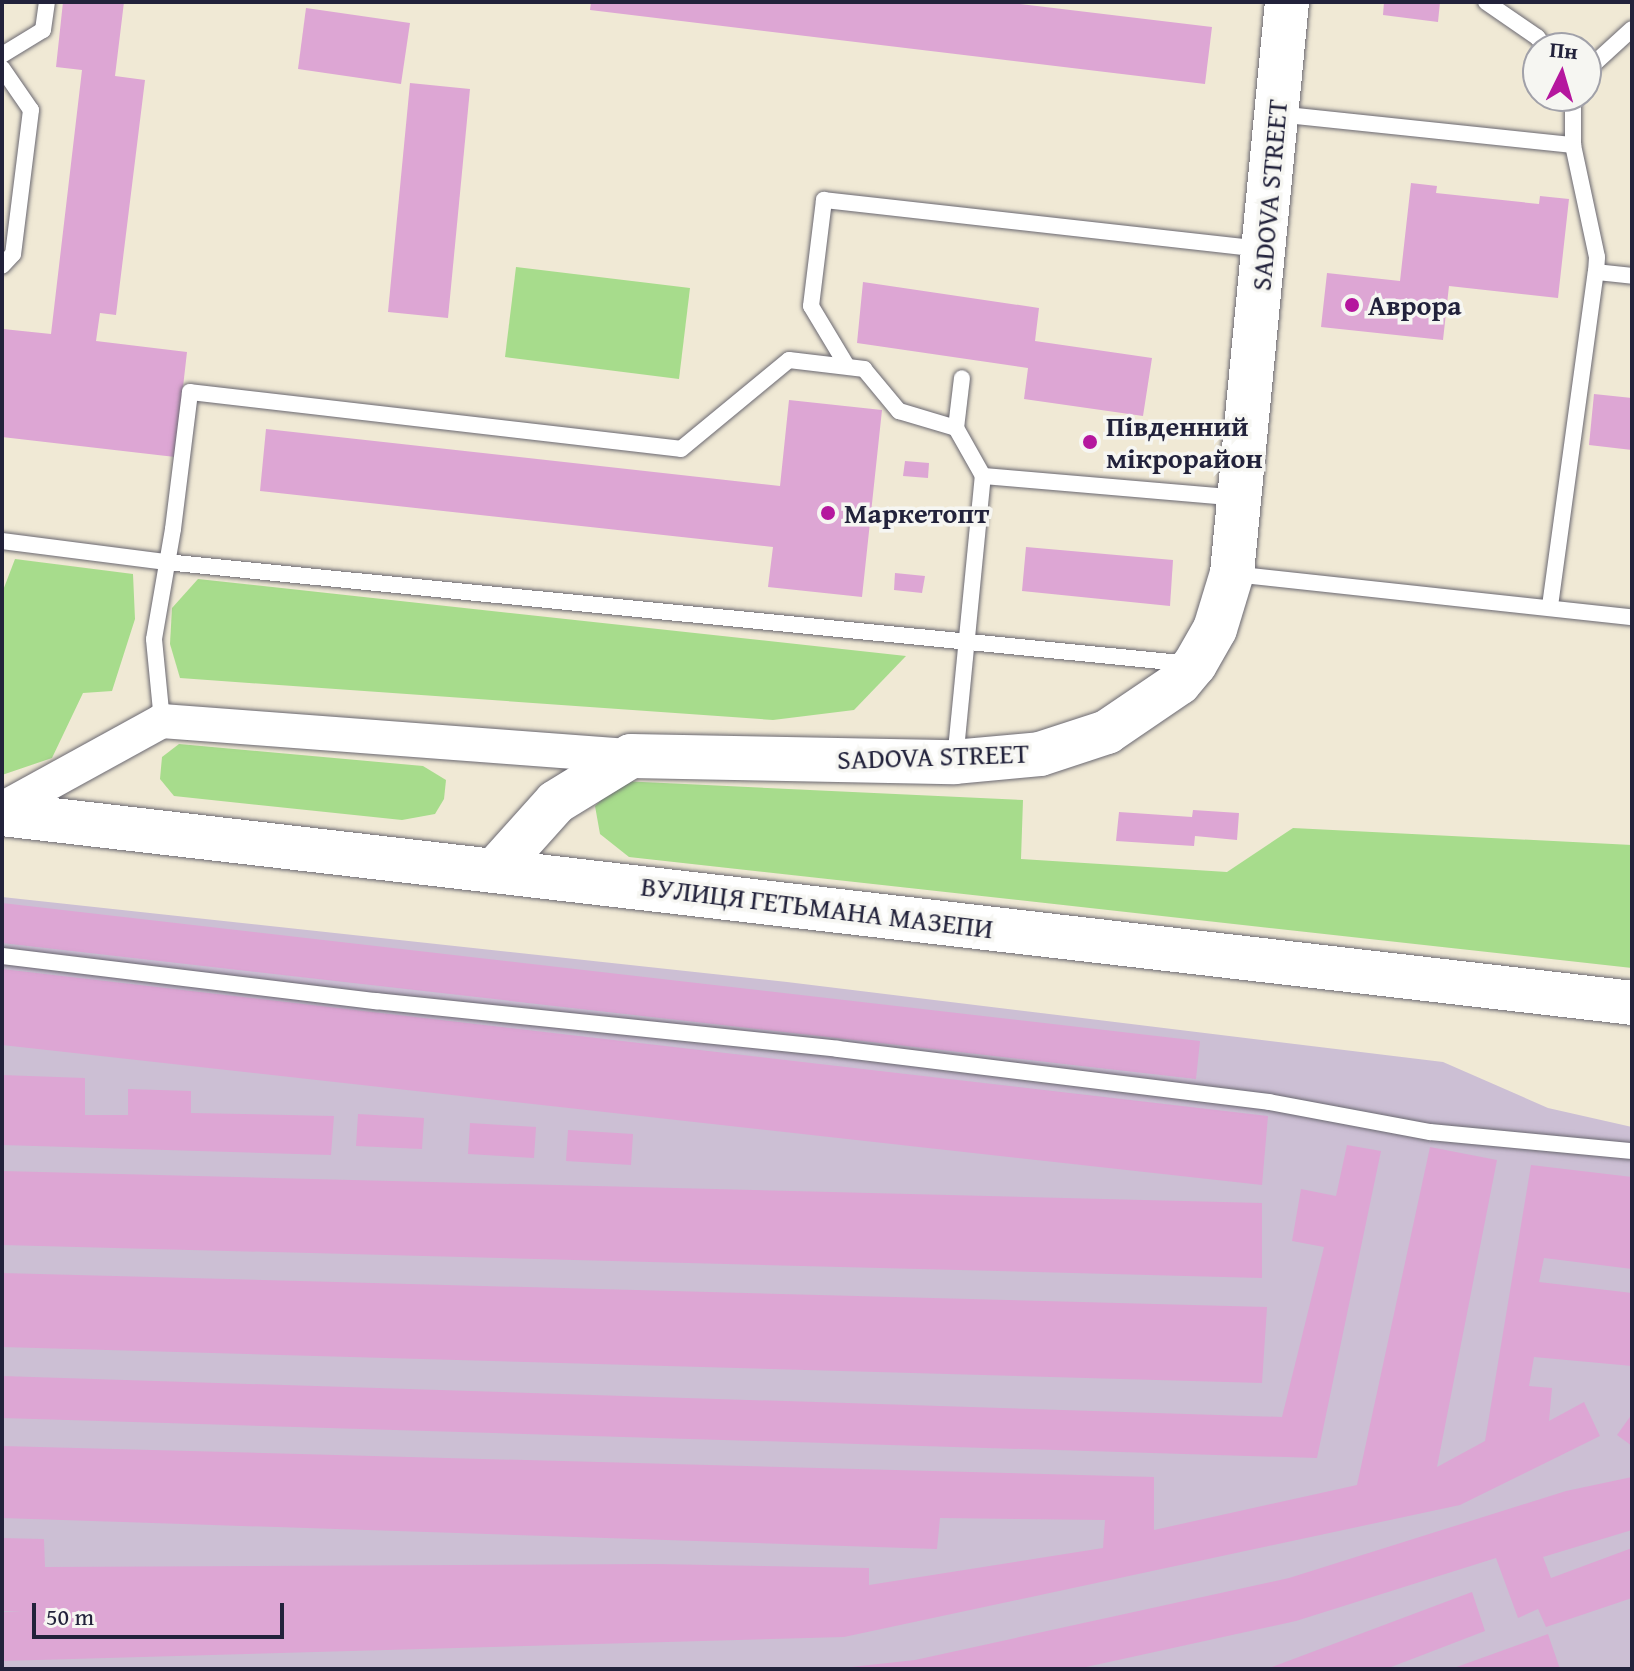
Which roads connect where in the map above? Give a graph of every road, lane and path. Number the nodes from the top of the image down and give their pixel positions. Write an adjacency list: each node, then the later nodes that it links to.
1 (47, 2): 6 (lane)
2 (1287, 2): 10 (main road, SADOVA STREET)
3 (1486, 2): 5 (lane)
4 (1632, 29): 7 (lane)
5 (1530, 32)
6 (2, 55)
7 (1602, 56)
8 (2, 68): 13 (lane)
9 (1573, 112): 11 (lane)
10 (1277, 114): 11 (lane); 12 (main road, SADOVA STREET)
11 (1573, 145): 14 (lane)
12 (1264, 249): 16 (lane); 20 (main road, SADOVA STREET)
13 (2, 266)
14 (1596, 272): 15 (lane); 24 (lane)
15 (1632, 276)
16 (847, 366): 18 (lane); 22 (lane)
17 (962, 378): 18 (lane)
18 (956, 428): 19 (lane)
19 (983, 476): 20 (lane); 26 (lane)
20 (1240, 498): 23 (main road, SADOVA STREET)
21 (2, 541): 22 (lane)
22 (165, 562): 26 (lane); 28 (lane)
23 (1232, 573): 24 (lane); 27 (main road, SADOVA STREET)
24 (1550, 606): 25 (lane)
25 (1632, 617)
26 (966, 644): 27 (lane); 30 (lane)
27 (1195, 664): 30 (main road, SADOVA STREET)
28 (162, 721): 29 (street); 31 (street)
29 (631, 756): 30 (main road, SADOVA STREET); 32 (main road)
30 (954, 762)
31 (2, 811): 32 (main road, ВУЛИЦЯ ГЕТЬМАНА МАЗЕПИ)
32 (495, 870): 34 (main road, ВУЛИЦЯ ГЕТЬМАНА МАЗЕПИ)
33 (2, 956): 35 (lane)
34 (1632, 1003)
35 (1632, 1151)

